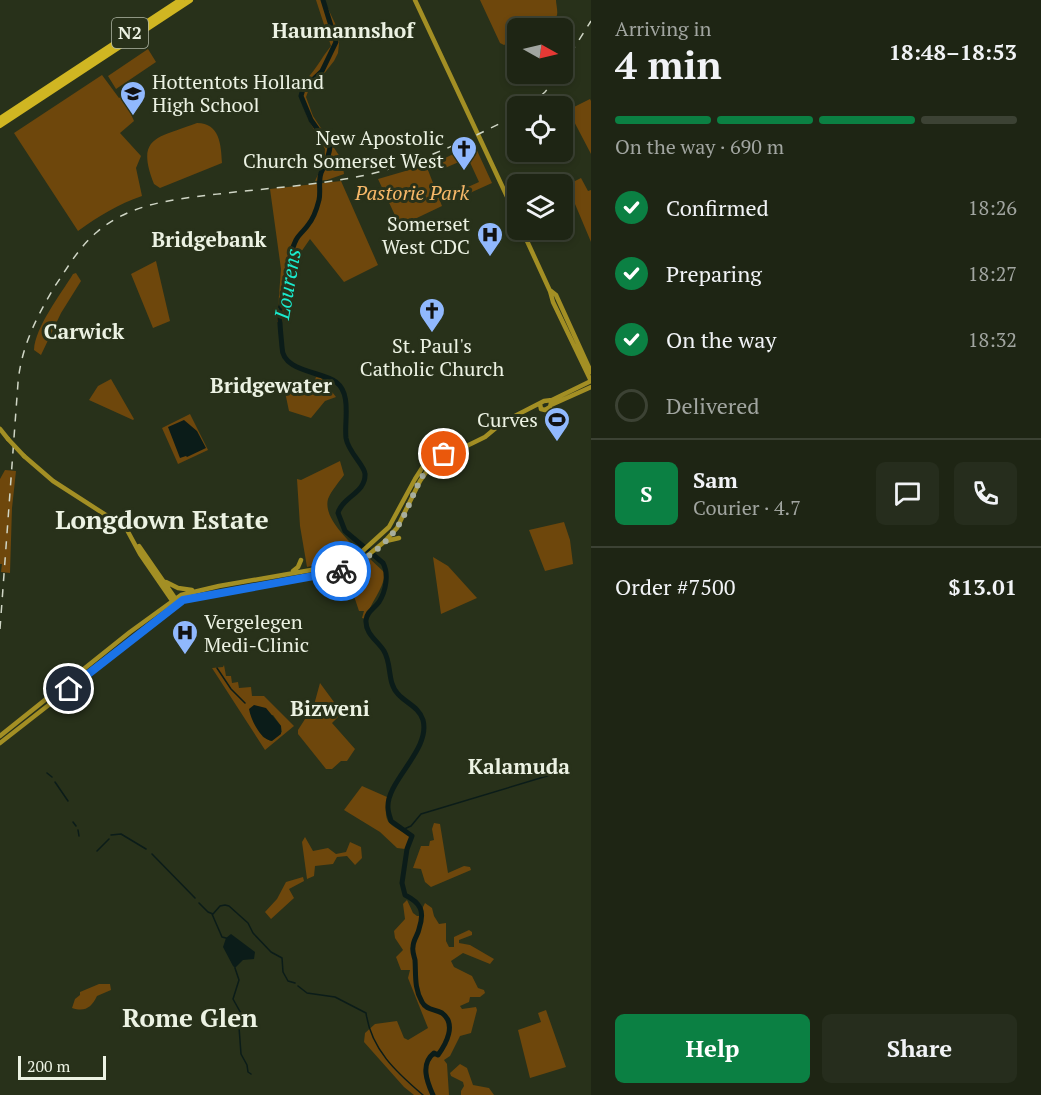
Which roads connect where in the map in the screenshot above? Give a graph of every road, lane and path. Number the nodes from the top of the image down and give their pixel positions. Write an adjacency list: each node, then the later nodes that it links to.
1 (181, 0): 4 (highway, N2)
2 (190, 0): 5 (highway, N2)
3 (415, 0): 6 (main road)
4 (0, 119)
5 (0, 125)
6 (507, 197)
7 (527, 240): 8 (main road)
8 (554, 296): 9 (main road); 10 (main road)
9 (591, 372)
10 (591, 381): 12 (main road)
11 (591, 387): 12 (main road)
12 (552, 405): 15 (main road)
13 (0, 429): 19 (main road, bridge)
14 (443, 444): 16 (main road)
15 (447, 453): 16 (main road); 18 (main road)
16 (436, 455): 20 (main road)
17 (399, 538): 18 (main road)
18 (384, 542): 20 (main road)
19 (136, 543): 23 (main road); 25 (main road)
20 (372, 549): 22 (main road); 25 (main road)
21 (301, 560): 22 (main road)
22 (285, 574): 24 (main road)
23 (162, 578): 24 (main road); 25 (main road)
24 (200, 590): 25 (main road)
25 (176, 601): 26 (main road); 27 (main road)
26 (0, 736)
27 (0, 743)

